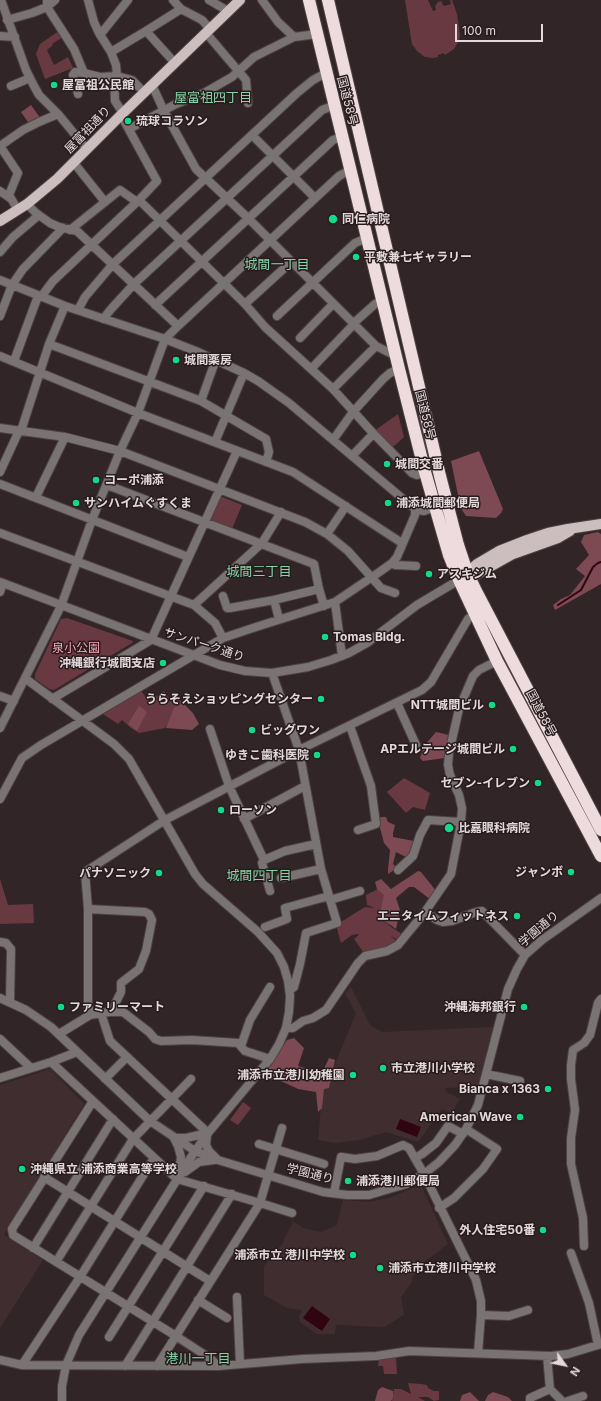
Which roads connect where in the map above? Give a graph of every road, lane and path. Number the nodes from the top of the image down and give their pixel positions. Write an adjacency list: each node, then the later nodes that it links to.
1 (1, 0): 14 (street)
2 (55, 0): 11 (street)
3 (88, 0): 18 (street)
4 (128, 0): 18 (street)
5 (173, 0): 12 (street)
6 (209, 0): 13 (street)
7 (240, 0): 13 (main road, 屋富祖通り)
8 (262, 0): 21 (street)
9 (309, 0): 17 (highway, 国道58号)
10 (328, 0): 135 (highway, 国道58号)
11 (47, 3): 14 (street); 25 (street)
12 (181, 9): 15 (street); 16 (street)
13 (228, 11): 16 (main road, 屋富祖通り)
14 (7, 20): 20 (street)
15 (146, 31): 22 (street); 23 (street)
16 (208, 31): 23 (main road, 屋富祖通り); 24 (street)
17 (317, 34): 21 (street); 26 (highway, 国道58号)
18 (100, 35): 22 (street)
19 (0, 36): 20 (street)
20 (15, 37): 28 (street)
21 (294, 37): 24 (street)
22 (111, 52): 27 (street)
23 (175, 63): 29 (main road, 屋富祖通り)
24 (239, 70): 33 (street); 35 (street)
25 (84, 73): 27 (street); 32 (street)
26 (326, 73): 34 (highway, 国道58号); 39 (street)
27 (116, 76): 31 (street); 37 (street)
28 (30, 78): 30 (street); 36 (street)
29 (152, 85): 31 (main road, 屋富祖通り); 35 (street)
30 (11, 86)
31 (144, 92): 37 (main road, 屋富祖通り)
32 (78, 94)
33 (248, 103)
34 (335, 105): 40 (highway, 国道58号); 43 (street)
35 (164, 111): 38 (street); 47 (street)
36 (58, 114): 41 (street); 42 (street)
37 (122, 114): 38 (street); 42 (main road, 屋富祖通り)
38 (129, 129): 52 (street)
39 (252, 135): 43 (street); 47 (street)
40 (342, 137): 45 (highway, 国道58号); 46 (street)
41 (0, 146): 49 (street)
42 (87, 149): 44 (main road, 屋富祖通り)
43 (272, 156): 46 (street); 50 (street)
44 (74, 163): 53 (street); 54 (main road, 屋富祖通り)
45 (350, 170): 51 (street); 60 (highway, 国道58号)
46 (293, 177): 51 (street); 57 (street)
47 (206, 178): 50 (street); 58 (street)
48 (0, 191): 49 (street)
49 (10, 198): 54 (street)
50 (226, 198): 57 (street); 61 (street)
51 (315, 198): 62 (street)
52 (138, 201): 53 (street); 58 (street); 63 (street)
53 (105, 202): 59 (street)
54 (22, 207): 55 (street); 56 (main road, 屋富祖通り)
55 (39, 215): 59 (street); 64 (street)
56 (1, 218)
57 (248, 218): 62 (street); 65 (street)
58 (161, 220): 61 (street); 67 (street)
59 (66, 229): 63 (street); 72 (street)
60 (367, 238): 70 (street); 74 (highway, 国道58号)
61 (181, 241): 65 (street); 71 (street)
62 (269, 241): 66 (street); 69 (street)
63 (92, 245): 67 (street); 73 (street)
64 (0, 252)
65 (201, 261): 69 (street); 77 (street)
66 (291, 262): 70 (street); 75 (street)
67 (113, 264): 71 (street); 79 (street)
68 (0, 280): 72 (street)
69 (224, 283): 75 (street); 84 (street)
70 (312, 283): 76 (street); 81 (street)
71 (134, 284): 77 (street); 82 (street)
72 (12, 285): 73 (street); 80 (street)
73 (40, 296): 78 (street); 92 (street)
74 (382, 300): 83 (street); 90 (highway, 国道58号)
75 (245, 304): 93 (street)
76 (333, 304): 83 (street); 85 (street)
77 (155, 305): 84 (street)
78 (65, 306): 79 (street); 87 (street)
79 (78, 310): 82 (street)
80 (0, 316)
81 (277, 316)
82 (103, 319): 86 (street)
83 (354, 324): 88 (street); 93 (street)
84 (178, 326): 86 (street)
85 (300, 338)
86 (165, 339): 91 (street); 97 (street)
87 (49, 344): 95 (street); 97 (street)
88 (376, 346): 90 (street); 98 (street)
89 (0, 356): 92 (street)
90 (396, 356): 94 (highway, 国道58号)
91 (216, 359): 96 (street); 99 (street)
92 (14, 361): 95 (street)
93 (311, 369): 98 (street)
94 (399, 369): 100 (street); 114 (highway, 国道58号)
95 (40, 373): 101 (street); 104 (street)
96 (244, 373): 102 (street); 107 (street)
97 (150, 382): 99 (street); 101 (street)
98 (333, 389): 100 (street)
99 (201, 401): 102 (street)
100 (353, 412): 105 (street); 107 (street)
101 (138, 413): 108 (street); 109 (street)
102 (227, 417): 108 (street); 112 (street)
103 (0, 428): 104 (street)
104 (21, 431): 106 (street); 113 (street)
105 (373, 434): 111 (street); 114 (street)
106 (65, 437): 109 (street); 118 (street)
107 (333, 440): 111 (street)
108 (216, 442): 110 (street)
109 (120, 451): 116 (street); 117 (street)
110 (237, 451): 112 (street); 117 (street)
111 (352, 456): 121 (street)
112 (266, 462): 119 (street)
113 (0, 472)
114 (425, 472): 120 (highway, 国道58号)
115 (0, 484): 118 (street)
116 (107, 485): 123 (street); 124 (street)
117 (220, 489): 122 (street); 124 (street)
118 (36, 498): 123 (street)
119 (346, 506): 127 (street); 128 (street)
120 (435, 507): 121 (street); 135 (highway, 国道58号)
121 (415, 509): 128 (street)
122 (281, 512): 127 (street); 129 (street)
123 (92, 520): 130 (street); 131 (street)
124 (204, 522): 129 (street); 130 (street)
125 (601, 524): 135 (main road)
126 (0, 532): 131 (street)
127 (327, 534): 134 (street)
128 (402, 543): 132 (street)
129 (262, 544): 137 (street); 144 (street)
130 (188, 557): 140 (street)
131 (77, 561): 140 (street); 145 (street)
132 (392, 563): 133 (street); 134 (street)
133 (416, 566)
134 (371, 576): 139 (street); 143 (street)
135 (465, 577): 147 (highway, 国道58号); 152 (street, サンパーク通り); 169 (highway, 国道58号)
136 (2, 583): 138 (street); 145 (street, サンパーク通り)
137 (319, 589): 142 (street); 146 (street)
138 (0, 592)
139 (395, 593)
140 (171, 596): 144 (street); 150 (street)
141 (223, 596): 142 (street)
142 (274, 600): 148 (street)
143 (335, 602): 146 (street); 152 (street)
144 (194, 605): 149 (street)
145 (61, 606): 150 (street, サンパーク通り); 155 (street)
146 (324, 606): 148 (street)
147 (475, 613): 153 (highway, 国道58号); 159 (street)
148 (280, 619): 149 (street)
149 (223, 638): 151 (street)
150 (150, 640): 151 (street, サンパーク通り); 157 (street)
151 (194, 656): 154 (street, サンパーク通り); 160 (street)
152 (342, 656): 154 (street, サンパーク通り)
153 (497, 660): 169 (highway, 国道58号); 172 (street)
154 (272, 673): 165 (street)
155 (26, 679): 157 (street); 158 (street)
156 (0, 696): 158 (street)
157 (52, 698): 160 (street)
158 (14, 700): 162 (street)
159 (397, 703): 161 (street); 164 (street)
160 (83, 722): 168 (street); 171 (street)
161 (350, 726): 165 (street); 173 (street)
162 (0, 728)
163 (210, 729): 166 (street)
164 (416, 745)
165 (298, 750): 166 (street); 167 (street)
166 (229, 786): 170 (street); 171 (street)
167 (305, 786): 170 (street); 175 (street)
168 (0, 799)
169 (585, 813): 174 (highway, 国道58号); 176 (highway, 国道58号)
170 (244, 819): 177 (street)
171 (165, 820): 185 (street); 191 (street)
172 (461, 822): 179 (street); 186 (street)
173 (358, 830)
174 (601, 830)
175 (316, 844): 177 (street); 178 (street)
176 (601, 856)
177 (264, 860): 181 (street)
178 (321, 869): 180 (street); 183 (street)
179 (398, 870)
180 (281, 878)
181 (270, 891)
182 (360, 891): 183 (street)
183 (330, 898): 187 (street); 191 (street)
184 (601, 898): 189 (street, 学園通り)
185 (88, 909): 195 (street); 196 (street)
186 (425, 912): 189 (street); 197 (street)
187 (265, 927)
188 (0, 942): 194 (street)
189 (525, 956): 206 (street, 学園通り)
190 (270, 987): 200 (street)
191 (290, 990): 197 (street)
192 (0, 998): 194 (street, 学園通り)
193 (601, 998): 241 (street)
194 (10, 1002): 198 (street, 学園通り)
195 (105, 1012): 196 (street); 200 (street); 202 (street)
196 (90, 1015): 198 (street)
197 (286, 1028): 203 (street)
198 (59, 1034): 201 (street, 学園通り)
199 (0, 1039): 205 (street)
200 (241, 1046): 203 (street)
201 (77, 1052): 204 (street); 208 (street, 学園通り)
202 (126, 1058): 208 (street); 211 (street)
203 (270, 1059): 216 (street)
204 (50, 1062): 205 (street); 212 (street)
205 (31, 1068): 207 (street)
206 (486, 1074): 210 (street); 217 (street, 学園通り)
207 (0, 1078)
208 (105, 1079): 214 (street, 学園通り)
209 (191, 1079): 211 (street)
210 (520, 1081)
211 (172, 1099): 214 (street); 216 (street)
212 (93, 1101): 213 (street); 229 (street)
213 (113, 1119): 219 (street); 232 (street)
214 (150, 1121): 218 (street, 学園通り); 219 (street)
215 (282, 1128): 221 (street)
216 (208, 1132): 218 (street); 222 (street); 225 (street)
217 (464, 1132): 224 (street); 227 (street, 学園通り); 237 (street)
218 (174, 1138): 222 (street, 学園通り); 230 (street)
219 (134, 1139): 223 (street); 236 (street)
220 (258, 1144): 221 (street)
221 (276, 1150): 226 (street); 228 (street)
222 (195, 1151): 225 (street, 学園通り); 230 (street)
223 (154, 1158): 230 (street); 239 (street)
224 (415, 1158): 227 (street); 233 (street)
225 (218, 1160): 228 (street, 学園通り); 230 (street)
226 (324, 1164)
227 (424, 1174): 233 (street, 学園通り); 237 (street)
228 (269, 1176): 233 (street, 学園通り); 235 (street)
229 (44, 1177): 232 (street); 242 (street)
230 (177, 1179): 231 (street); 240 (street)
231 (204, 1186): 234 (street); 243 (street)
232 (67, 1192): 236 (street); 242 (street)
233 (334, 1193)
234 (232, 1194): 235 (street); 246 (street)
235 (260, 1203): 238 (street); 248 (street)
236 (90, 1207): 239 (street); 245 (street)
237 (440, 1208): 254 (street)
238 (292, 1213)
239 (114, 1221): 240 (street); 247 (street)
240 (140, 1238): 243 (street); 249 (street)
241 (584, 1246)
242 (33, 1248): 245 (street)
243 (162, 1252): 246 (street); 252 (street)
244 (571, 1252): 259 (street)
245 (56, 1262): 247 (street)
246 (187, 1267): 248 (street); 256 (street)
247 (80, 1277): 249 (street); 264 (street)
248 (210, 1281): 251 (street)
249 (106, 1292): 252 (street); 265 (street)
250 (237, 1297): 263 (street)
251 (198, 1300): 255 (street); 257 (street)
252 (128, 1307): 256 (street); 258 (street)
253 (528, 1310): 254 (street)
254 (481, 1315): 260 (street)
255 (227, 1318)
256 (152, 1322): 257 (street); 266 (street)
257 (176, 1336): 267 (street); 268 (street)
258 (109, 1337)
259 (600, 1344): 261 (street)
260 (478, 1352): 261 (street); 263 (street)
261 (547, 1356): 269 (street)
262 (0, 1360): 264 (street)
263 (240, 1364): 268 (street)
264 (22, 1365): 265 (street)
265 (66, 1365): 266 (street); 271 (street)
266 (125, 1366): 267 (street)
267 (157, 1366): 268 (street)
268 (218, 1366)
269 (550, 1390): 272 (street); 273 (street)
270 (583, 1396): 274 (street)
271 (62, 1401)
272 (530, 1401)
273 (562, 1401)
274 (568, 1401)

